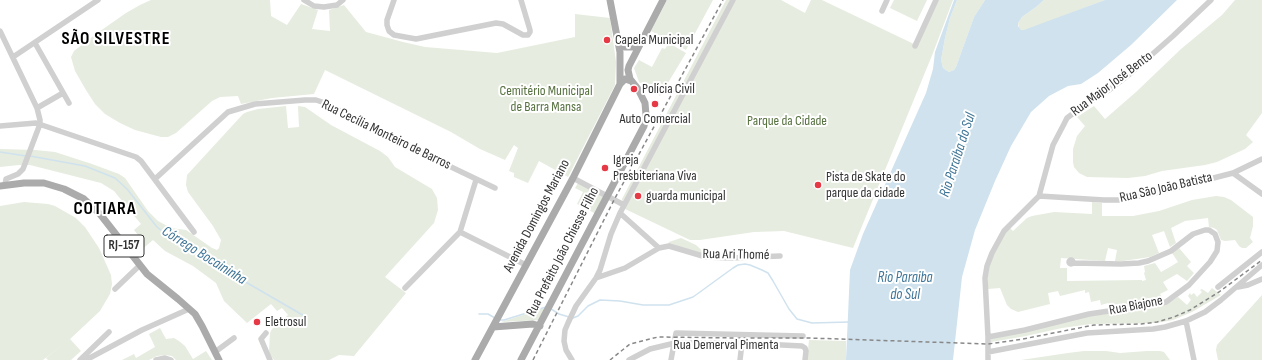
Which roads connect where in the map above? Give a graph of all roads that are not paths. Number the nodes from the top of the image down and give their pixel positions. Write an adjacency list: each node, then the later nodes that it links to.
1 (98, 0): 15 (street)
2 (304, 0): 3 (street)
3 (343, 0)
4 (394, 0): 5 (street)
5 (521, 0)
6 (610, 0): 14 (main road)
7 (663, 0): 16 (main road)
8 (733, 0): 37 (street)
9 (887, 0): 12 (street)
10 (936, 0): 17 (street)
11 (1211, 0): 36 (street, Rua Major José Bento)
12 (882, 11)
13 (0, 31): 18 (street)
14 (618, 39): 16 (main road); 20 (main road)
15 (35, 43): 18 (street); 21 (street)
16 (640, 45): 19 (main road)
17 (915, 46)
18 (13, 57): 23 (street)
19 (631, 80): 20 (main road); 35 (main road, Rua Prefeito João Chiesse Filho)
20 (620, 84): 29 (main road, Avenida Domingos Mariano)
21 (63, 93): 22 (street); 23 (street)
22 (69, 103)
23 (38, 109): 24 (street); 26 (street)
24 (40, 124): 25 (street); 26 (street); 32 (street)
25 (0, 126)
26 (48, 127): 30 (street)
27 (1262, 160): 28 (street, Rua São João Batista)
28 (1233, 173): 34 (street); 36 (street, Rua São João Batista)
29 (573, 178): 35 (street); 45 (main road, Avenida Domingos Mariano)
30 (154, 179): 31 (street, Rua Cecília Monteiro de Barros); 39 (street)
31 (476, 180): 33 (street, Rua Cecília Monteiro de Barros); 40 (street)
32 (2, 186): 47 (main road, RJ-157)
33 (495, 188)
34 (1262, 194)
35 (607, 196): 37 (street); 57 (main road, Rua Prefeito João Chiesse Filho)
36 (1039, 196): 61 (street, Rua Major José Bento)
37 (624, 205): 38 (street)
38 (620, 213): 41 (street); 48 (street)
39 (194, 232)
40 (460, 232): 45 (street); 52 (street)
41 (659, 248): 43 (street, Rua Ari Thomé); 48 (street)
42 (1262, 252): 50 (street)
43 (780, 256)
44 (1073, 262): 61 (street, Rua Biajone)
45 (526, 265): 56 (main road, Avenida Domingos Mariano)
46 (1262, 265): 51 (street)
47 (140, 266): 53 (street); 54 (main road, RJ-157)
48 (596, 278): 75 (street)
49 (1262, 279): 51 (street)
50 (1218, 287)
51 (1238, 287): 55 (street)
52 (406, 288)
53 (115, 289)
54 (189, 309): 65 (main road, RJ-157); 68 (street)
55 (1186, 321): 66 (street); 81 (street)
56 (494, 325): 57 (main road); 73 (main road, Avenida Domingos Mariano)
57 (540, 326): 74 (main road, Rua Prefeito João Chiesse Filho)
58 (109, 332): 67 (street)
59 (266, 333): 72 (street)
60 (803, 336): 63 (street)
61 (988, 337): 66 (street, Rua Major José Bento)
62 (234, 338): 65 (street)
63 (674, 343): 64 (street, Rua Demerval Pimenta); 76 (street, Rua Demerval Pimenta); 77 (street)
64 (742, 343): 78 (street); 79 (street, Rua Demerval Pimenta)
65 (215, 352): 71 (main road, RJ-157)
66 (988, 352): 80 (street, Rua Major José Bento)
67 (80, 360)
68 (86, 360)
69 (156, 360): 70 (street)
70 (171, 360)
71 (219, 360)
72 (270, 360)
73 (475, 360)
74 (521, 360)
75 (572, 360)
76 (630, 360)
77 (671, 360)
78 (740, 360)
79 (805, 360)
80 (988, 360)
81 (1194, 360)

